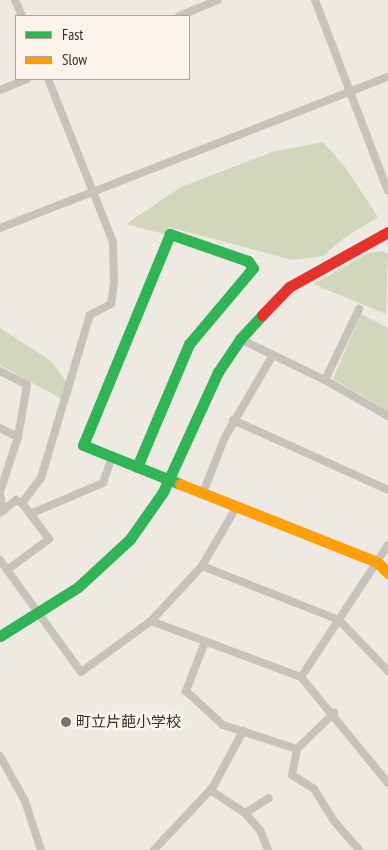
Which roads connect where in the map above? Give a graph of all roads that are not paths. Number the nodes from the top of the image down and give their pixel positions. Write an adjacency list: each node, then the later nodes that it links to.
1 (15, 0): 4 (street)
2 (218, 0): 5 (street)
3 (315, 0): 10 (street)
4 (22, 15)
5 (181, 15)
6 (388, 77): 10 (street)
7 (25, 80): 9 (street)
8 (48, 80): 12 (street)
9 (0, 90)
10 (352, 92): 11 (street); 12 (street)
11 (388, 191)
12 (93, 192): 13 (street); 30 (street)
13 (0, 228)
14 (388, 232): 16 (street)
15 (359, 309): 19 (street)
16 (240, 339): 17 (street); 26 (street)
17 (273, 355): 19 (street); 21 (street)
18 (0, 371): 23 (street)
19 (326, 380): 20 (street)
20 (388, 416)
21 (233, 420): 28 (street); 29 (street)
22 (0, 428): 23 (street)
23 (18, 437): 27 (street)
24 (112, 457): 25 (street); 25 (street); 33 (street)
25 (137, 466): 26 (street)
26 (170, 479): 29 (street); 40 (street)
27 (0, 489): 32 (street)
28 (388, 490)
29 (203, 494): 31 (street)
30 (22, 503): 32 (street); 33 (street)
31 (237, 506): 36 (street); 37 (street)
32 (1, 512)
33 (30, 514): 38 (street)
34 (388, 545): 36 (street)
35 (0, 560): 38 (street)
36 (377, 562): 39 (street); 41 (street)
37 (202, 566): 41 (street); 42 (street)
38 (7, 570): 40 (street)
39 (388, 573)
40 (37, 612): 42 (street); 43 (street)
41 (339, 620): 45 (street); 46 (street)
42 (151, 621): 44 (street)
43 (0, 636)
44 (206, 642): 46 (street); 48 (street)
45 (388, 671)
46 (301, 677): 47 (street)
47 (334, 714): 49 (street); 51 (street)
48 (243, 731): 49 (street); 52 (street)
49 (297, 749): 58 (street)
50 (0, 756): 55 (street)
51 (388, 783)
52 (210, 790): 54 (street); 56 (street)
53 (269, 798): 54 (street)
54 (245, 813): 57 (street)
55 (41, 850)
56 (154, 850)
57 (268, 850)
58 (359, 850)

